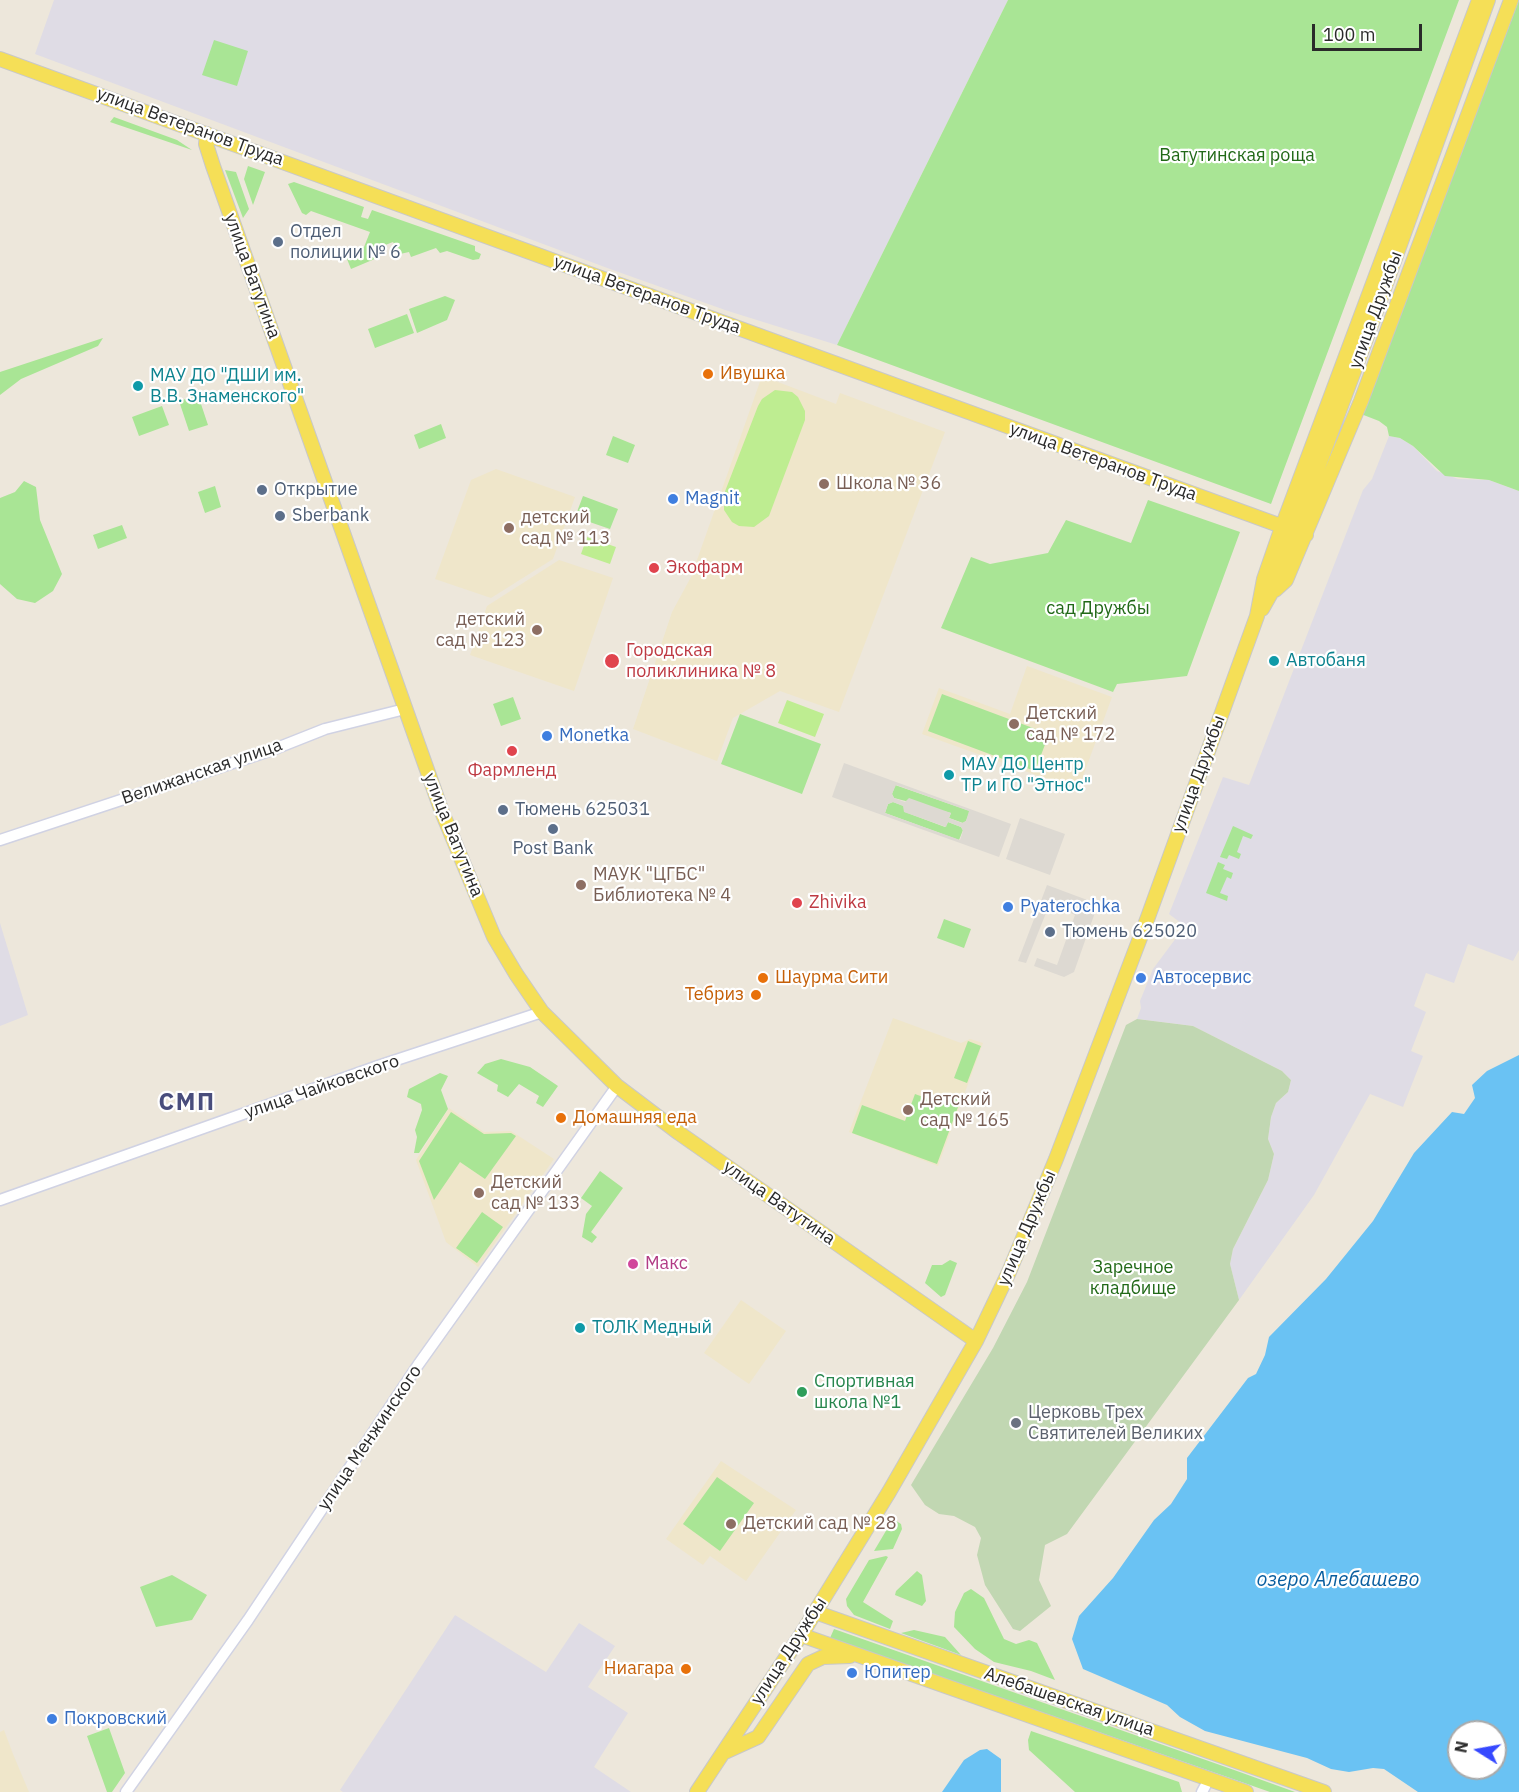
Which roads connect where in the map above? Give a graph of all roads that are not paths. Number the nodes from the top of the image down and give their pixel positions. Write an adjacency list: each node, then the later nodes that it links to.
1 (1472, 0): 6 (main road)
2 (1479, 0): 6 (main road, улица Дружбы)
3 (1488, 0): 8 (main road, улица Дружбы)
4 (1511, 0): 8 (main road)
5 (0, 58): 7 (main road, улица Ветеранов Труда)
6 (1457, 58): 8 (main road, улица Дружбы)
7 (207, 134): 8 (main road, улица Ветеранов Труда); 10 (main road, улица Ватутина)
8 (1294, 531): 9 (main road, улица Дружбы); 9 (main road, улица Дружбы)
9 (1257, 616): 15 (main road, улица Дружбы)
10 (405, 709): 11 (street, Велижанская улица); 12 (main road, улица Ватутина)
11 (0, 840)
12 (542, 1012): 13 (main road, улица Ватутина); 14 (street, улица Чайковского)
13 (617, 1086): 15 (main road, улица Ватутина); 21 (street, улица Менжинского)
14 (0, 1200)
15 (976, 1341): 16 (main road, улица Дружбы)
16 (815, 1612): 17 (main road, улица Дружбы); 25 (main road, Алебашевская улица)
17 (801, 1635): 18 (main road, Алебашевская улица); 19 (main road, улица Дружбы)
18 (854, 1655): 19 (main road); 20 (main road, Алебашевская улица)
19 (725, 1752): 22 (main road, улица Дружбы)
20 (1209, 1779): 23 (street); 24 (main road, Алебашевская улица)
21 (126, 1792)
22 (697, 1792)
23 (1202, 1792)
24 (1246, 1792)
25 (1324, 1792)

